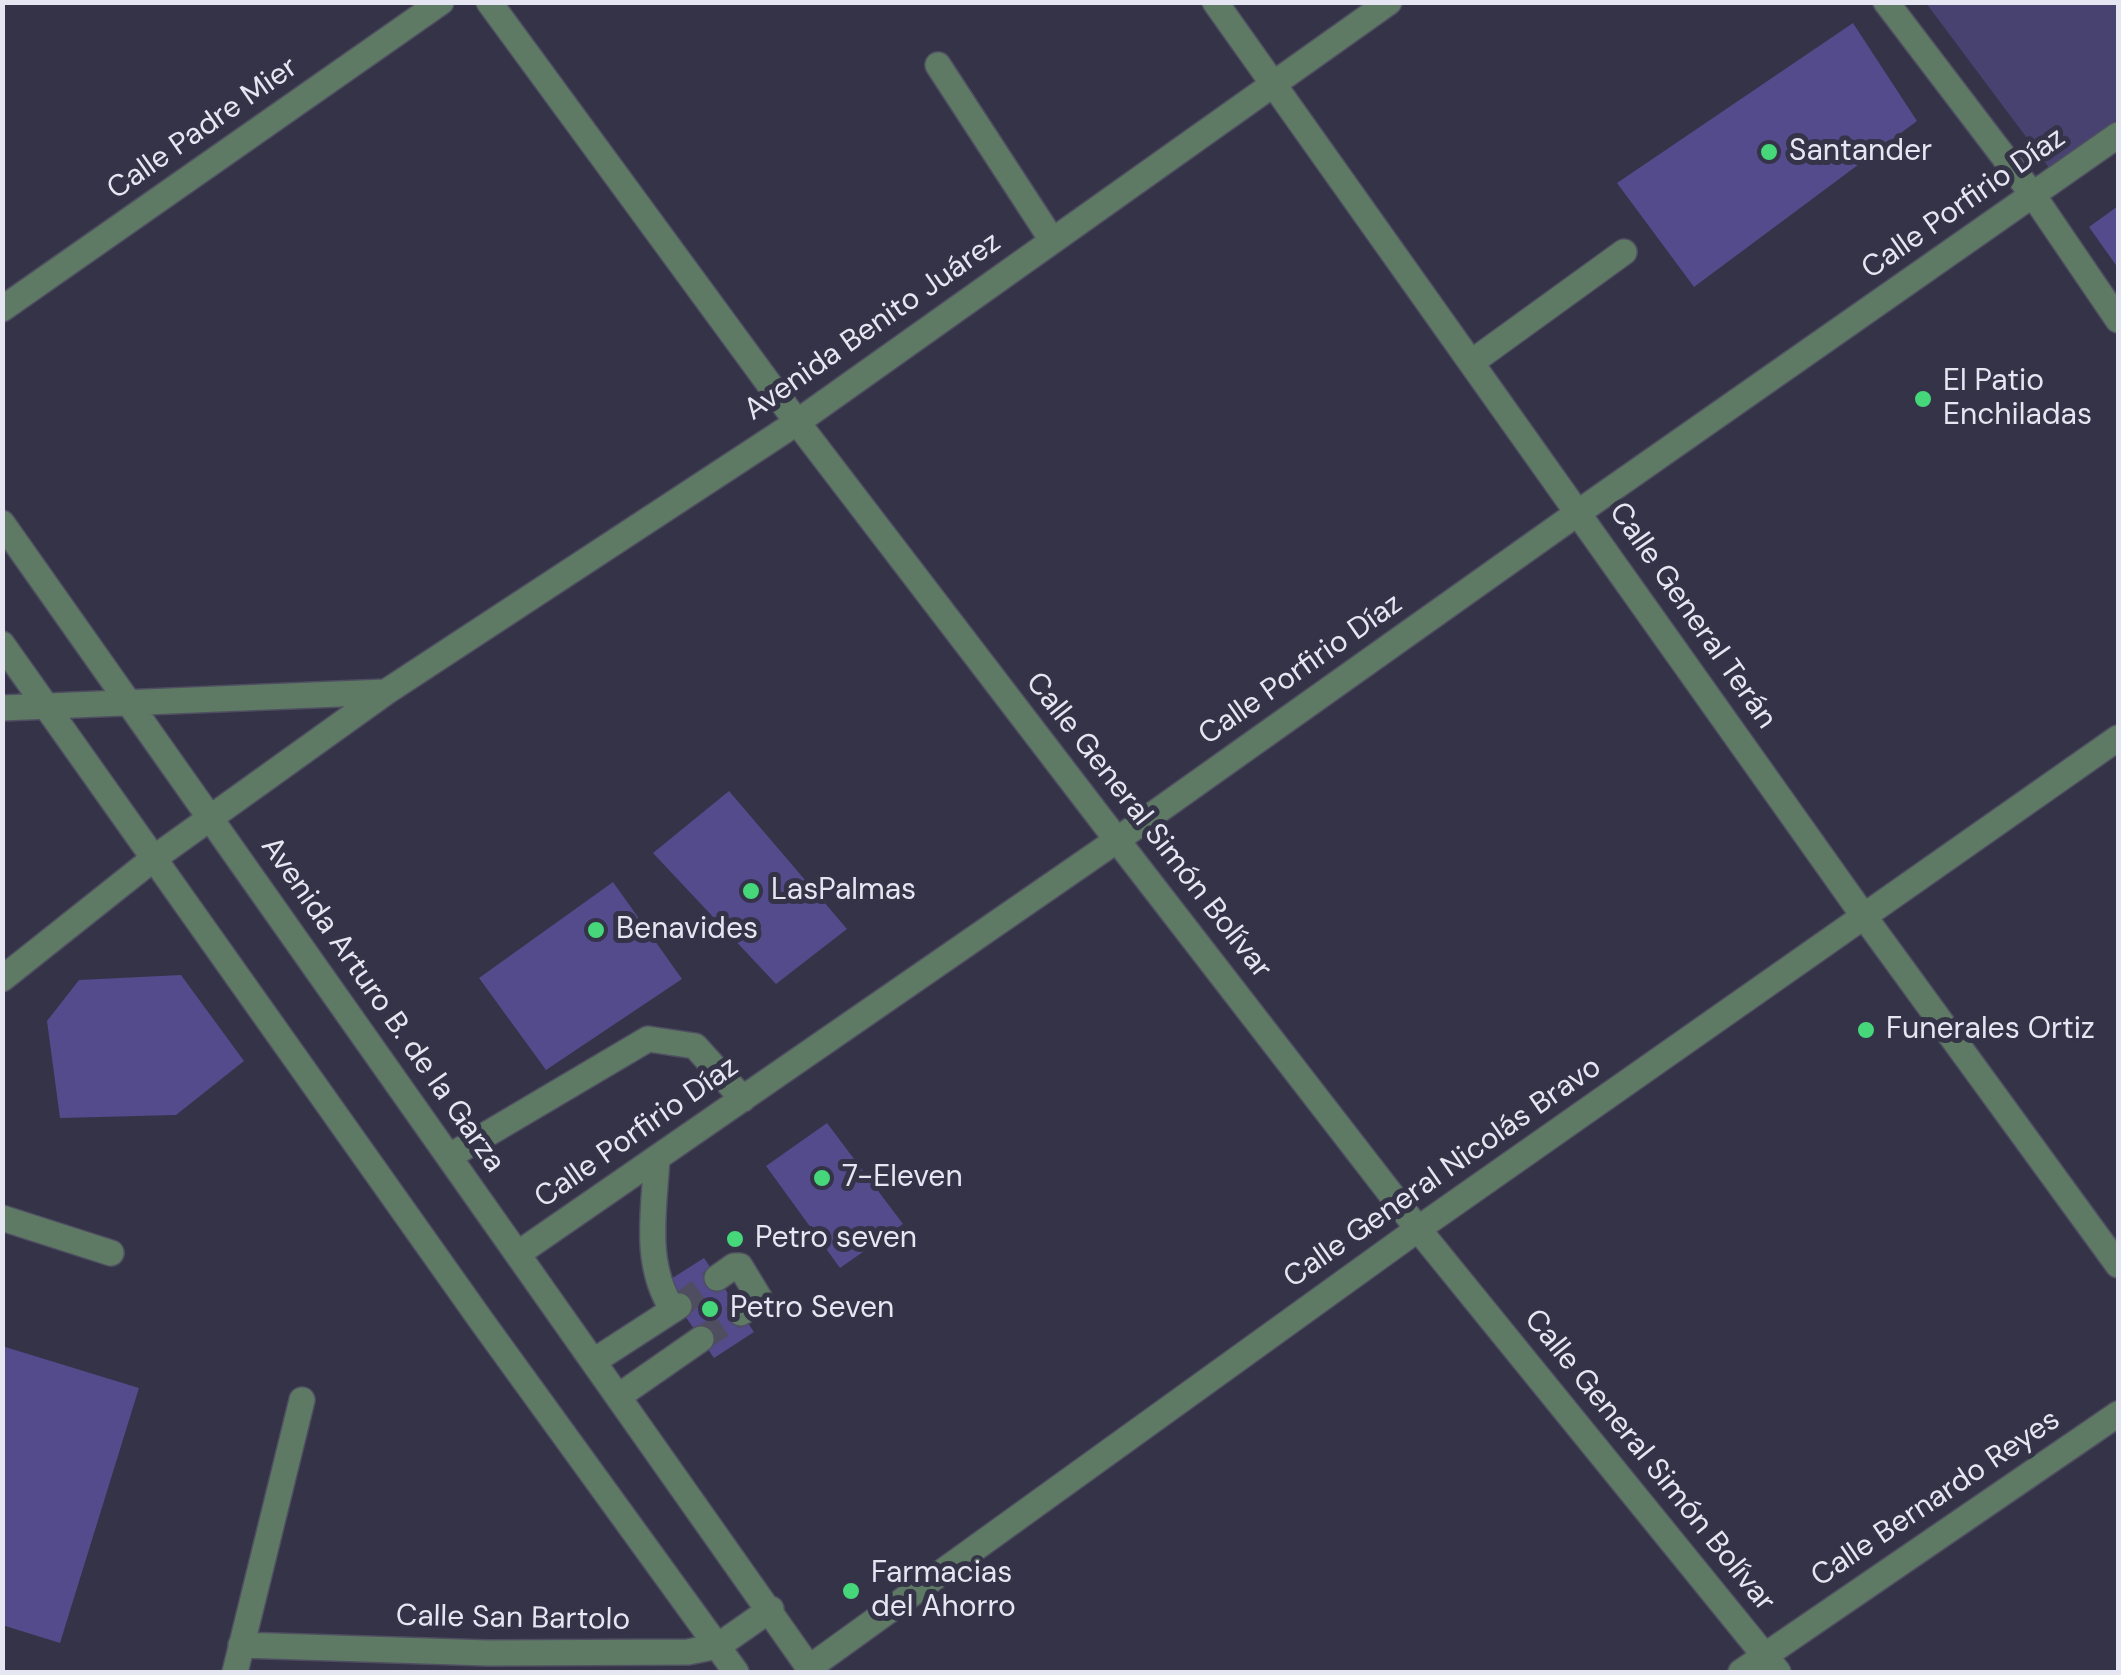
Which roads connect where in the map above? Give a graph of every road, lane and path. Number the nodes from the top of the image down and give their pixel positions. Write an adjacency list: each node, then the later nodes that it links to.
1 (441, 2): 12 (street, Calle Padre Mier)
2 (489, 2): 15 (street, Calle General Simón Bolívar)
3 (1215, 2): 7 (street, Calle General Terán)
4 (1388, 2): 7 (street, Avenida Benito Juárez)
5 (1886, 2): 9 (street)
6 (938, 65): 10 (street)
7 (1274, 84): 10 (street, Avenida Benito Juárez); 14 (street, Calle General Terán)
8 (2118, 136): 9 (street, Calle Porfirio Díaz)
9 (2033, 195): 13 (street); 16 (street, Calle Porfirio Díaz)
10 (1052, 240): 15 (street, Avenida Benito Juárez)
11 (1624, 252): 14 (street)
12 (2, 309)
13 (2118, 320)
14 (1472, 362): 16 (street, Calle General Terán)
15 (796, 422): 19 (street, Avenida Benito Juárez); 25 (street, Calle General Simón Bolívar)
16 (1579, 512): 25 (street, Calle Porfirio Díaz); 27 (street, Calle General Terán)
17 (2, 523): 20 (street, Avenida Arturo B. de la Garza)
18 (2, 644): 21 (street)
19 (386, 692): 20 (street); 24 (street, Avenida Benito Juárez)
20 (126, 702): 21 (street); 24 (street, Avenida Arturo B. de la Garza)
21 (47, 706): 22 (street); 26 (street)
22 (2, 708)
23 (2118, 738): 27 (street, Calle General Nicolás Bravo)
24 (210, 820): 26 (street, Avenida Benito Juárez); 30 (street, Avenida Arturo B. de la Garza)
25 (1117, 840): 29 (street, Calle Porfirio Díaz); 33 (street, Calle General Simón Bolívar)
26 (153, 860): 28 (street, Avenida Benito Juárez); 46 (street)
27 (1863, 914): 33 (street, Calle General Nicolás Bravo); 36 (street, Calle General Terán)
28 (2, 979)
29 (742, 1100): 30 (street); 31 (street, Calle Porfirio Díaz)
30 (450, 1156): 35 (street, Avenida Arturo B. de la Garza)
31 (657, 1158): 35 (street, Calle Porfirio Díaz); 40 (street)
32 (2, 1218): 34 (street)
33 (1418, 1230): 48 (street, Calle General Simón Bolívar); 49 (street, Calle General Nicolás Bravo)
34 (111, 1252)
35 (518, 1254): 40 (street, Avenida Arturo B. de la Garza)
36 (2118, 1265)
37 (717, 1278): 38 (street)
38 (741, 1313)
39 (701, 1339): 41 (street)
40 (594, 1360): 41 (street, Avenida Arturo B. de la Garza)
41 (619, 1396): 44 (street, Avenida Arturo B. de la Garza)
42 (302, 1400): 45 (street)
43 (2118, 1414): 48 (street, Calle Bernardo Reyes)
44 (770, 1609): 46 (street, Calle San Bartolo); 49 (street, Avenida Arturo B. de la Garza)
45 (241, 1645): 47 (street, Calle San Bartolo); 50 (street)
46 (718, 1646): 47 (street, Calle San Bartolo); 51 (street)
47 (488, 1663)
48 (1771, 1664): 52 (street, Calle Bernardo Reyes)
49 (810, 1671)
50 (235, 1672)
51 (736, 1672)
52 (1741, 1672)

